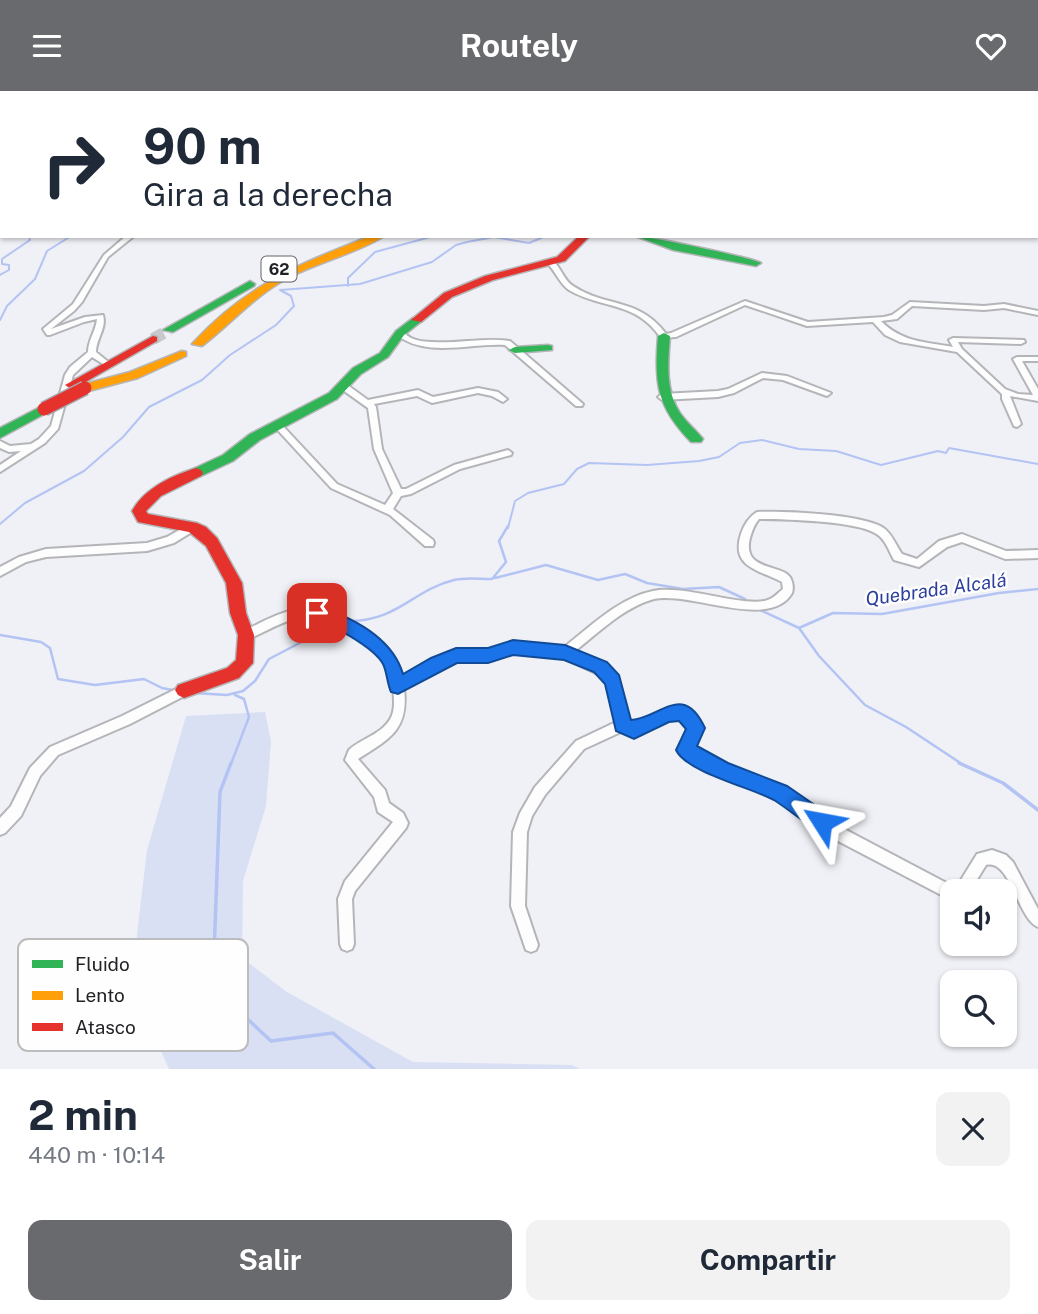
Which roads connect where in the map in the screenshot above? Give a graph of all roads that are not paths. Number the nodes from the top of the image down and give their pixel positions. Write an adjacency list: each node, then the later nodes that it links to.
1 (0, 113): 2 (main road)
2 (0, 132)
3 (128, 238): 21 (street)
4 (352, 238): 12 (main road, 62)
5 (374, 238): 17 (main road, 62)
6 (584, 238): 8 (main road)
7 (646, 238): 9 (main road)
8 (550, 263): 13 (main road); 14 (street)
9 (756, 263)
10 (1038, 313): 11 (street)
11 (876, 321): 14 (street); 20 (street)
12 (169, 330)
13 (400, 333): 19 (street); 26 (main road)
14 (664, 336): 29 (main road)
15 (153, 339): 24 (main road)
16 (1021, 342): 20 (street)
17 (198, 344)
18 (548, 348): 19 (main road)
19 (515, 349): 33 (street)
20 (959, 350): 28 (street)
21 (92, 353): 24 (street); 41 (street)
22 (182, 354): 25 (main road)
23 (1038, 359): 30 (street)
24 (108, 365): 25 (main road)
25 (78, 387): 34 (main road, bridge)
26 (343, 387): 32 (street); 37 (main road)
27 (827, 393): 29 (street)
28 (1006, 393): 30 (street); 35 (street)
29 (662, 397): 39 (main road)
30 (1038, 397)
31 (503, 399): 32 (street)
32 (368, 403): 44 (street)
33 (579, 404)
34 (43, 405): 36 (main road); 38 (main road)
35 (1017, 424)
36 (0, 426)
37 (278, 426): 45 (street); 46 (main road)
38 (0, 434)
39 (696, 439)
40 (4, 447): 41 (street); 43 (street)
41 (34, 447): 43 (street)
42 (508, 453): 44 (street)
43 (4, 467)
44 (398, 493): 45 (street)
45 (387, 510): 47 (street)
46 (192, 527): 49 (street); 50 (main road)
47 (429, 543)
48 (1038, 554): 51 (street)
49 (0, 572)
50 (246, 635): 52 (street); 53 (main road)
51 (565, 653): 52 (street); 54 (street)
52 (398, 686): 61 (street)
53 (180, 691): 55 (street)
54 (623, 725): 59 (street); 62 (street)
55 (0, 828)
56 (970, 879): 57 (street)
57 (1015, 879)
58 (1017, 885): 60 (street)
59 (940, 887)
60 (1038, 920)
61 (346, 944)
62 (531, 945)

